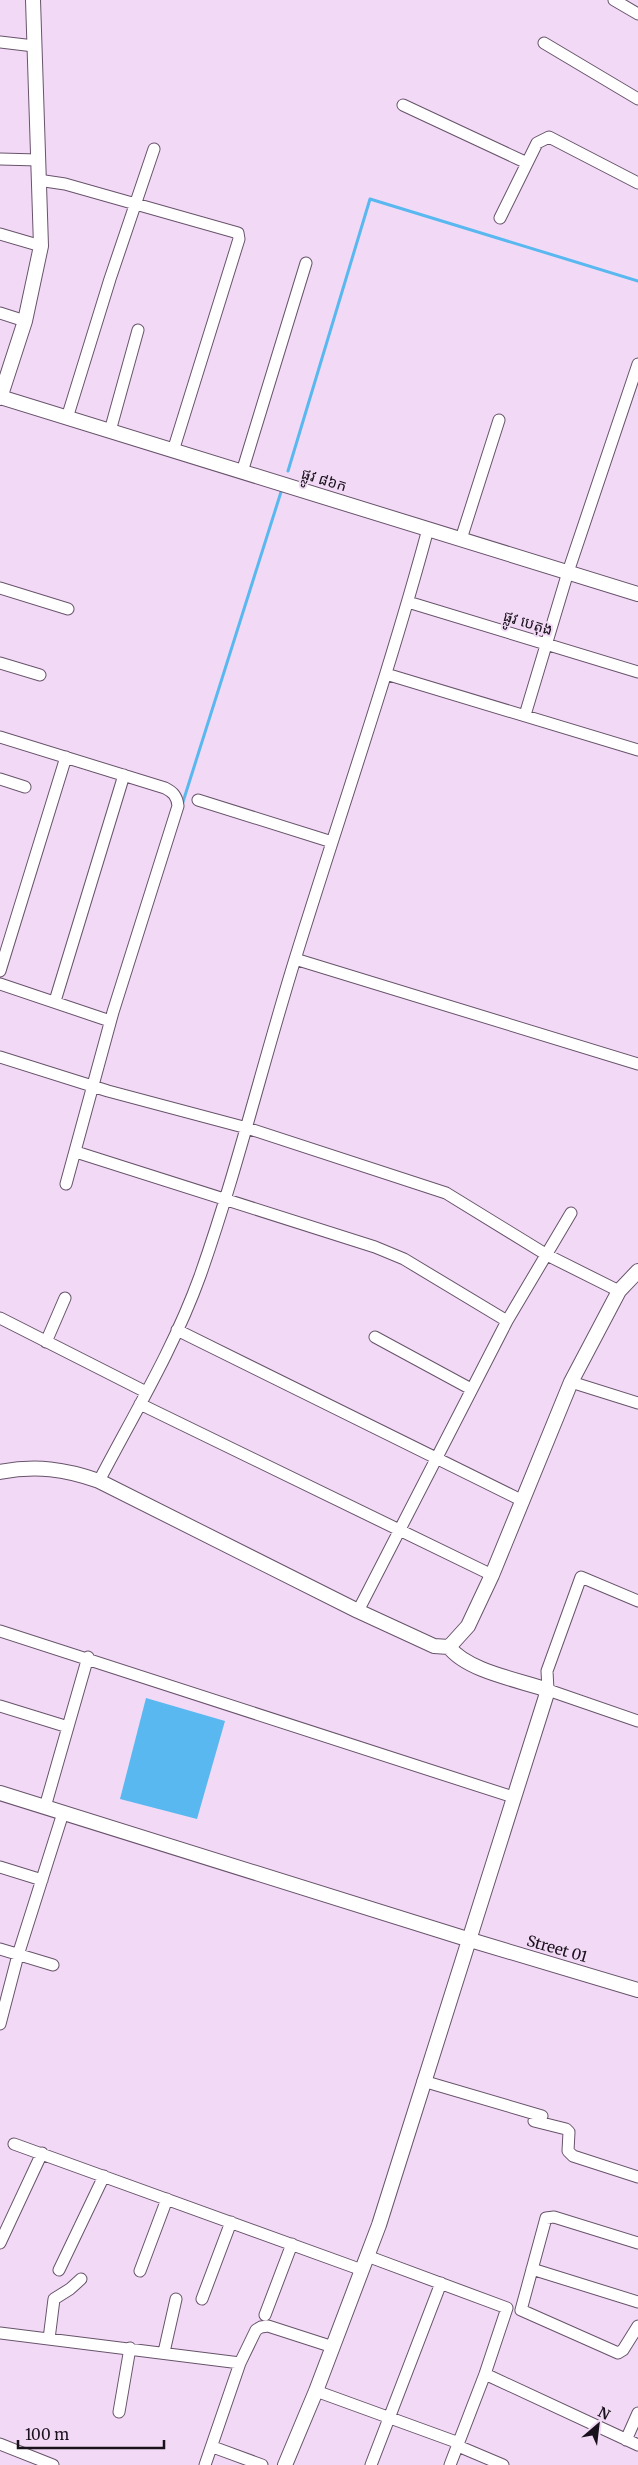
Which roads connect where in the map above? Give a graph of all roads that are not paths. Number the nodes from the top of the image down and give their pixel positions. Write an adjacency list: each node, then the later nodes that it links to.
1 (33, 0): 6 (street)
2 (614, 0): 3 (street)
3 (638, 14)
4 (0, 42): 6 (street)
5 (544, 43): 7 (street)
6 (34, 46): 11 (street)
7 (638, 99)
8 (403, 105): 12 (street)
9 (154, 149): 15 (street)
10 (0, 159): 11 (street)
11 (38, 160): 13 (street)
12 (527, 163): 14 (street); 16 (street)
13 (38, 180): 15 (street); 18 (street)
14 (638, 183)
15 (135, 204): 25 (street); 28 (street)
16 (500, 218)
17 (0, 234): 18 (street)
18 (41, 246): 21 (street)
19 (306, 263): 29 (street)
20 (0, 313): 21 (street)
21 (25, 321): 24 (street)
22 (138, 330): 27 (street)
23 (638, 364): 32 (street)
24 (0, 398): 25 (street, ផ្លូវ ៨៦ក)
25 (66, 418): 27 (street, ផ្លូវ ៨៦ក)
26 (499, 420): 31 (street)
27 (110, 431): 28 (street, ផ្លូវ ៨៦ក)
28 (173, 451): 29 (street, ផ្លូវ ៨៦ក)
29 (242, 472): 30 (street, ផ្លូវ ៨៦ក)
30 (428, 529): 31 (street, ផ្លូវ ៨៦ក); 35 (street)
31 (461, 540): 32 (street, ផ្លូវ ៨៦ក)
32 (568, 572): 34 (street, ផ្លូវ ៨៦ក); 37 (street)
33 (0, 588): 36 (street)
34 (638, 594)
35 (408, 602): 37 (street, ផ្លូវ បេតុង); 40 (street)
36 (68, 610)
37 (545, 644): 39 (street, ផ្លូវ បេតុង); 42 (street)
38 (0, 663): 41 (street)
39 (638, 672)
40 (386, 674): 42 (street); 50 (street)
41 (40, 675)
42 (525, 715): 44 (street)
43 (0, 737): 45 (street)
44 (638, 750)
45 (66, 757): 46 (street); 52 (street)
46 (124, 775): 54 (street); 55 (street)
47 (0, 779): 48 (street)
48 (25, 787)
49 (198, 800): 50 (street)
50 (332, 842): 51 (street)
51 (295, 959): 57 (street); 59 (street)
52 (0, 971)
53 (0, 984): 54 (street)
54 (55, 1001): 55 (street)
55 (110, 1021): 58 (street)
56 (0, 1057): 58 (street)
57 (638, 1064)
58 (93, 1086): 59 (street); 60 (street)
59 (247, 1128): 62 (street); 64 (street)
60 (76, 1152): 61 (street); 62 (street)
61 (66, 1184)
62 (224, 1198): 69 (street); 70 (street)
63 (571, 1213): 64 (street)
64 (547, 1255): 66 (street); 69 (street)
65 (638, 1271): 66 (street)
66 (619, 1291): 73 (street)
67 (65, 1298): 72 (street)
68 (0, 1318): 72 (street)
69 (507, 1321): 74 (street)
70 (177, 1330): 75 (street); 78 (street)
71 (375, 1337): 74 (street)
72 (46, 1342): 75 (street)
73 (571, 1382): 76 (street); 81 (street)
74 (471, 1389): 78 (street)
75 (146, 1392): 77 (street)
76 (638, 1403)
77 (140, 1404): 80 (street); 82 (street)
78 (437, 1457): 81 (street); 82 (street)
79 (0, 1472): 80 (street)
80 (99, 1481): 85 (street)
81 (521, 1500): 83 (street)
82 (398, 1530): 83 (street); 85 (street)
83 (492, 1575): 87 (street)
84 (638, 1601): 89 (street)
85 (358, 1611): 87 (street)
86 (0, 1631): 88 (street)
87 (449, 1647): 89 (street)
88 (88, 1657): 92 (street); 94 (street)
89 (548, 1690): 91 (street); 94 (street)
90 (0, 1706): 92 (street)
91 (638, 1721)
92 (68, 1727): 95 (street)
93 (0, 1793): 95 (street, Street 01)
94 (513, 1797): 99 (street)
95 (45, 1807): 96 (street, Street 01)
96 (63, 1813): 98 (street); 99 (street, Street 01)
97 (0, 1867): 98 (street)
98 (42, 1880): 101 (street)
99 (467, 1939): 103 (street, Street 01); 105 (street)
100 (0, 1949): 101 (street)
101 (18, 1954): 102 (street); 104 (street)
102 (53, 1965)
103 (638, 1990)
104 (0, 2023)
105 (423, 2081): 109 (street); 115 (street)
106 (14, 2144): 107 (street)
107 (42, 2153): 108 (street); 112 (street)
108 (104, 2176): 110 (street); 116 (street)
109 (638, 2177)
110 (167, 2199): 111 (street); 119 (street)
111 (231, 2222): 114 (street); 123 (street)
112 (0, 2243)
113 (638, 2243): 118 (street)
114 (292, 2244): 117 (street); 125 (street)
115 (367, 2256): 117 (street); 121 (street)
116 (59, 2270)
117 (362, 2270): 129 (street)
118 (532, 2270): 124 (street); 126 (street)
119 (140, 2271)
120 (80, 2279): 128 (street)
121 (441, 2283): 133 (street); 137 (street)
122 (176, 2299): 131 (street)
123 (202, 2299)
124 (638, 2302)
125 (265, 2315)
126 (638, 2326)
127 (0, 2333): 128 (street)
128 (49, 2339): 130 (street)
129 (333, 2347): 132 (street); 134 (street)
130 (130, 2348): 131 (street); 135 (street)
131 (164, 2352): 132 (street)
132 (240, 2363): 142 (street)
133 (485, 2374): 138 (street); 140 (street)
134 (316, 2391): 137 (street); 146 (street)
135 (119, 2412)
136 (638, 2413): 138 (street)
137 (389, 2418): 140 (street); 147 (street)
138 (626, 2440): 141 (street)
139 (0, 2444): 143 (street)
140 (458, 2444): 148 (street); 149 (street)
141 (638, 2445)
142 (212, 2447): 144 (street); 145 (street)
143 (48, 2464)
144 (205, 2465)
145 (262, 2465)
146 (285, 2465)
147 (371, 2465)
148 (450, 2465)
149 (503, 2465)

